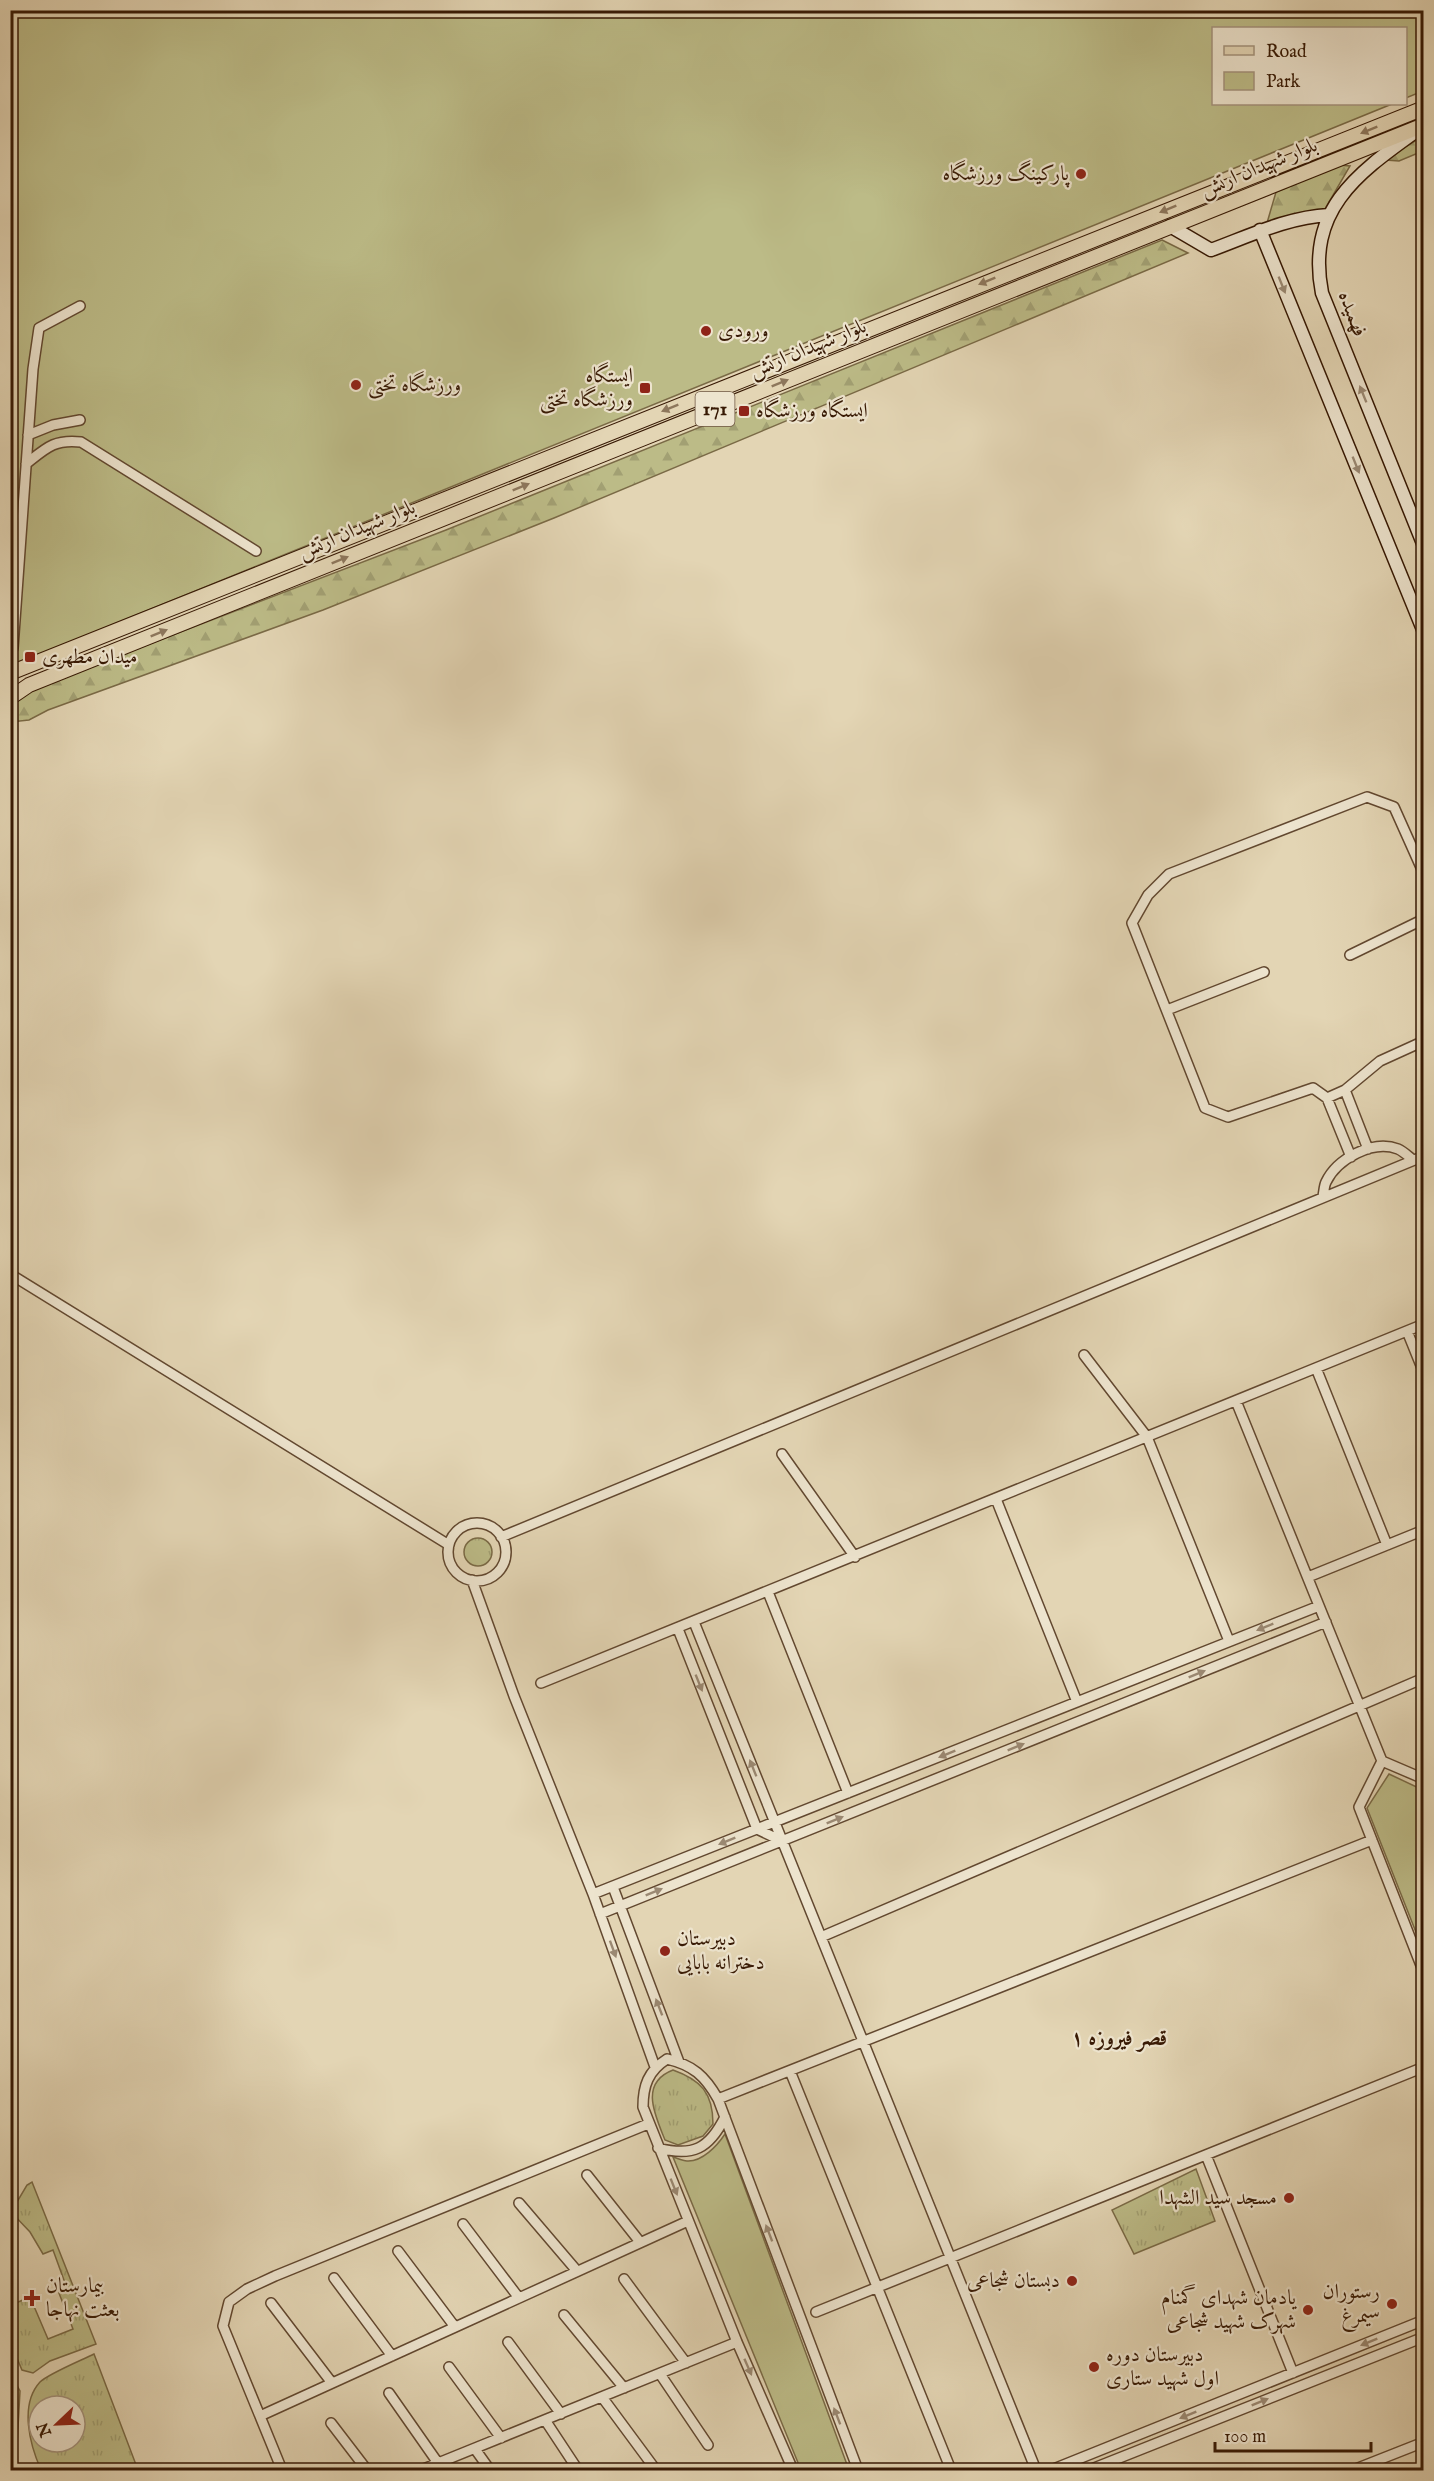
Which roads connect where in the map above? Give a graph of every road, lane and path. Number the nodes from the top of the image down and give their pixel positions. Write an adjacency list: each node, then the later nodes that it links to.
1 (1424, 108): 14 (main road, بلوار شهیدان ارتش / 171, one-way to 14)
2 (1424, 126): 3 (main road, فهمیده); 4 (main road, بلوار شهیدان ارتش / 171)
3 (1329, 215): 5 (main road); 10 (main road, فهمیده, one-way to 3)
4 (1170, 226): 5 (main road); 15 (main road, بلوار شهیدان ارتش / 171, one-way to 4)
5 (1260, 230): 12 (main road, one-way to 12)
6 (80, 306): 8 (street)
7 (80, 420): 8 (street)
8 (28, 435): 9 (street)
9 (26, 464): 11 (street); 13 (street)
10 (1424, 546)
11 (256, 551)
12 (1424, 632)
13 (13, 648)
14 (10, 673)
15 (10, 698)
16 (1424, 874): 20 (street)
17 (1424, 919): 18 (street)
18 (1350, 955)
19 (1264, 972): 20 (street)
20 (1167, 1010): 23 (street)
21 (1424, 1041): 22 (street)
22 (1345, 1089): 23 (street); 24 (street)
23 (1327, 1098): 26 (street)
24 (1368, 1149): 26 (street); 27 (street)
25 (1424, 1156): 27 (street)
26 (1350, 1157): 28 (street)
27 (1413, 1160): 28 (street)
28 (1323, 1196): 40 (street)
29 (10, 1274): 41 (street)
30 (1424, 1324): 31 (street)
31 (1407, 1331): 33 (street); 34 (street)
32 (1084, 1355): 36 (street)
33 (1316, 1368): 35 (street); 42 (street)
34 (1424, 1373)
35 (1236, 1401): 36 (street); 44 (street)
36 (1147, 1437): 38 (street); 51 (street)
37 (782, 1454): 43 (street)
38 (996, 1499): 43 (street); 54 (street)
39 (1424, 1530): 42 (street)
40 (501, 1538): 41 (street); 45 (street)
41 (449, 1545): 45 (street)
42 (1387, 1545): 44 (street)
43 (855, 1557): 46 (street)
44 (1308, 1577): 47 (street)
45 (472, 1580): 64 (street)
46 (768, 1592): 48 (street); 58 (street)
47 (1319, 1606): 49 (street); 51 (street, one-way to 51)
48 (694, 1622): 50 (street); 59 (street, one-way to 48)
49 (1326, 1622): 55 (street); 62 (street, one-way to 49)
50 (678, 1629): 53 (street); 60 (street, one-way to 60)
51 (1229, 1641): 54 (street)
52 (1424, 1678): 55 (street)
53 (541, 1683)
54 (1077, 1702): 58 (street, one-way to 58)
55 (1360, 1706): 56 (street); 67 (street)
56 (1382, 1761): 57 (street); 61 (street)
57 (1424, 1779)
58 (848, 1793): 59 (street)
59 (775, 1822): 60 (street); 62 (street)
60 (757, 1829): 62 (street); 63 (street, one-way to 63)
61 (1372, 1840): 68 (street); 69 (street)
62 (782, 1841): 65 (street, one-way to 62); 67 (street)
63 (613, 1887): 64 (street); 65 (street)
64 (593, 1894): 66 (street)
65 (620, 1906): 66 (street); 70 (street, one-way to 65)
66 (600, 1914): 71 (street, one-way to 71)
67 (821, 1937): 69 (street)
68 (1424, 1972)
69 (863, 2042): 73 (street); 85 (street)
70 (679, 2062): 71 (street); 74 (street)
71 (655, 2067): 76 (street)
72 (1424, 2067): 78 (street)
73 (790, 2071): 74 (street); 89 (street)
74 (718, 2099): 75 (street)
75 (725, 2117): 77 (street); 124 (street, one-way to 75)
76 (648, 2124): 77 (street); 109 (street)
77 (658, 2148): 81 (street, one-way to 81)
78 (1206, 2154): 85 (street); 102 (street)
79 (587, 2175): 83 (street)
80 (519, 2203): 86 (street)
81 (688, 2221): 83 (street); 98 (street)
82 (464, 2224): 90 (street)
83 (640, 2242): 86 (street)
84 (398, 2251): 95 (street)
85 (950, 2258): 89 (street); 126 (street)
86 (577, 2271): 90 (street)
87 (334, 2278): 99 (street)
88 (624, 2279): 100 (street)
89 (878, 2287): 92 (street); 125 (street)
90 (519, 2298): 95 (street)
91 (272, 2303): 104 (street)
92 (816, 2312)
93 (564, 2315): 105 (street)
94 (1424, 2320): 102 (street, one-way to 102)
95 (455, 2327): 99 (street)
96 (1424, 2337): 128 (street, one-way to 96)
97 (508, 2342): 108 (street)
98 (737, 2342): 100 (street); 123 (street, one-way to 123)
99 (392, 2356): 104 (street)
100 (686, 2363): 103 (street)
101 (449, 2367): 112 (street)
102 (1293, 2373): 127 (street, one-way to 127)
103 (660, 2374): 105 (street); 114 (street)
104 (332, 2383): 109 (street)
105 (624, 2388): 107 (street)
106 (388, 2393): 116 (street)
107 (602, 2397): 108 (street); 117 (street)
108 (561, 2414): 110 (street)
109 (260, 2416): 118 (street)
110 (544, 2420): 112 (street); 122 (street)
111 (331, 2423): 119 (street)
112 (501, 2438): 115 (street)
113 (1424, 2442): 129 (street)
114 (708, 2445)
115 (475, 2449): 116 (street); 121 (street)
116 (438, 2463): 120 (street)
117 (653, 2466)
118 (282, 2470)
119 (367, 2470)
120 (421, 2470)
121 (490, 2470)
122 (578, 2470)
123 (793, 2470)
124 (858, 2470)
125 (951, 2470)
126 (1036, 2470)
127 (1050, 2470)
128 (1089, 2470)
129 (1353, 2470)

